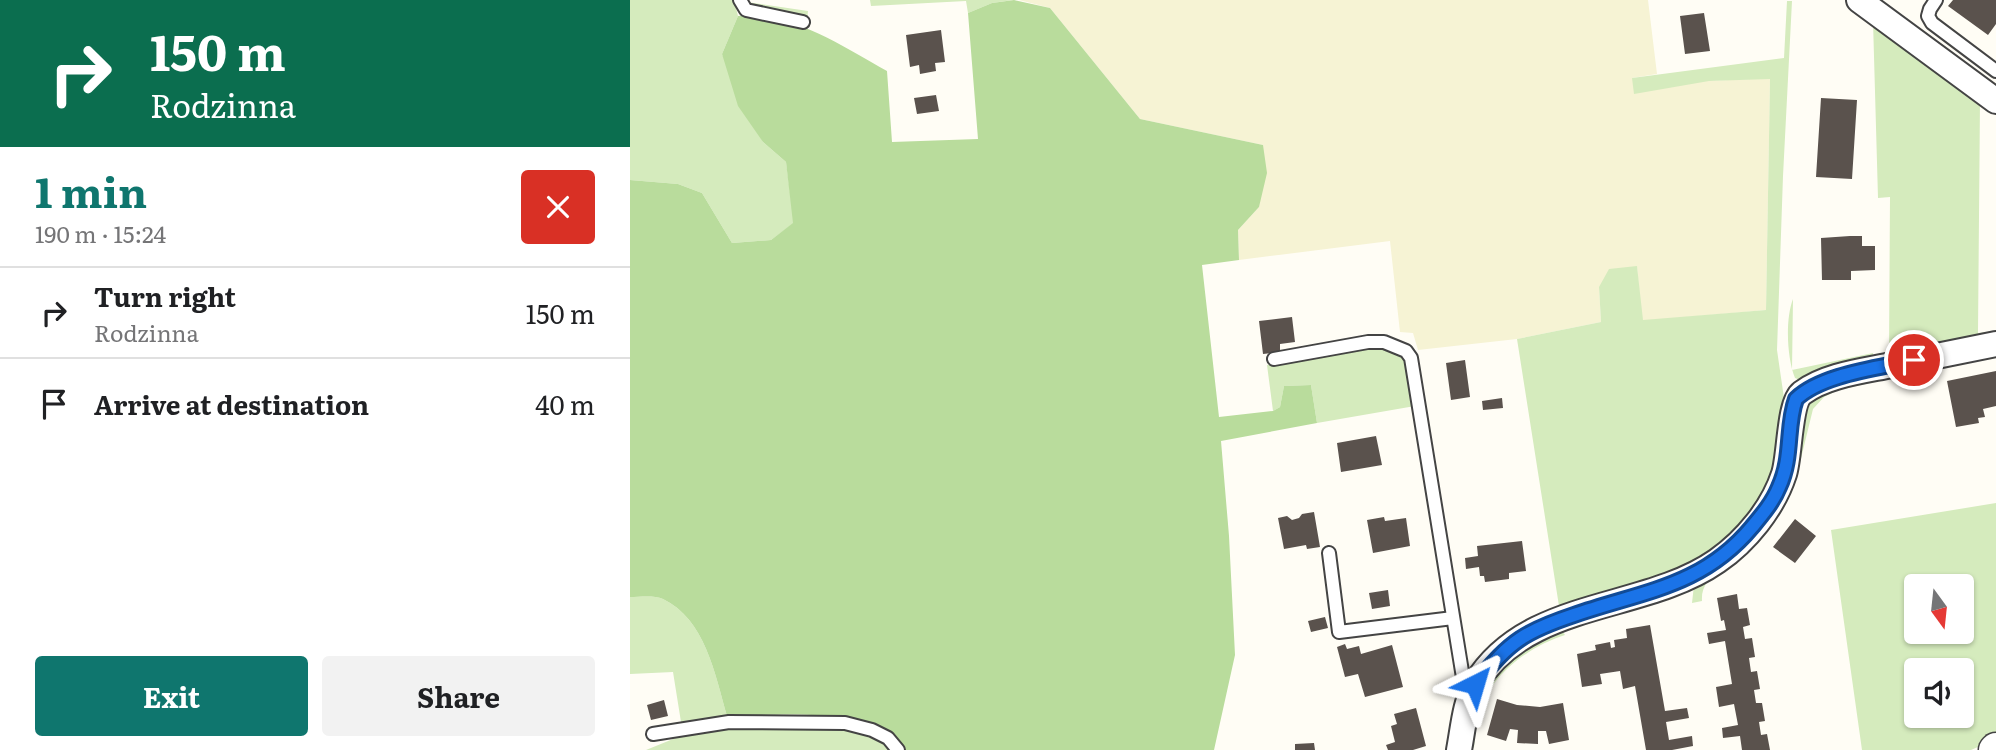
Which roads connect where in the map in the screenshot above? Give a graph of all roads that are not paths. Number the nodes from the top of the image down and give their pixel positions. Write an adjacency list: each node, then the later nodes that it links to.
1 (740, 0): 4 (lane)
2 (1859, 0): 6 (street)
3 (1936, 0): 5 (lane)
4 (803, 22)
5 (1996, 71)
6 (1996, 101)
7 (1996, 344): 11 (street)
8 (1274, 359): 10 (lane)
9 (1329, 553): 10 (lane)
10 (1453, 618): 11 (lane)
11 (1467, 707): 14 (street)
12 (653, 734): 13 (lane)
13 (898, 750)
14 (1459, 750)

